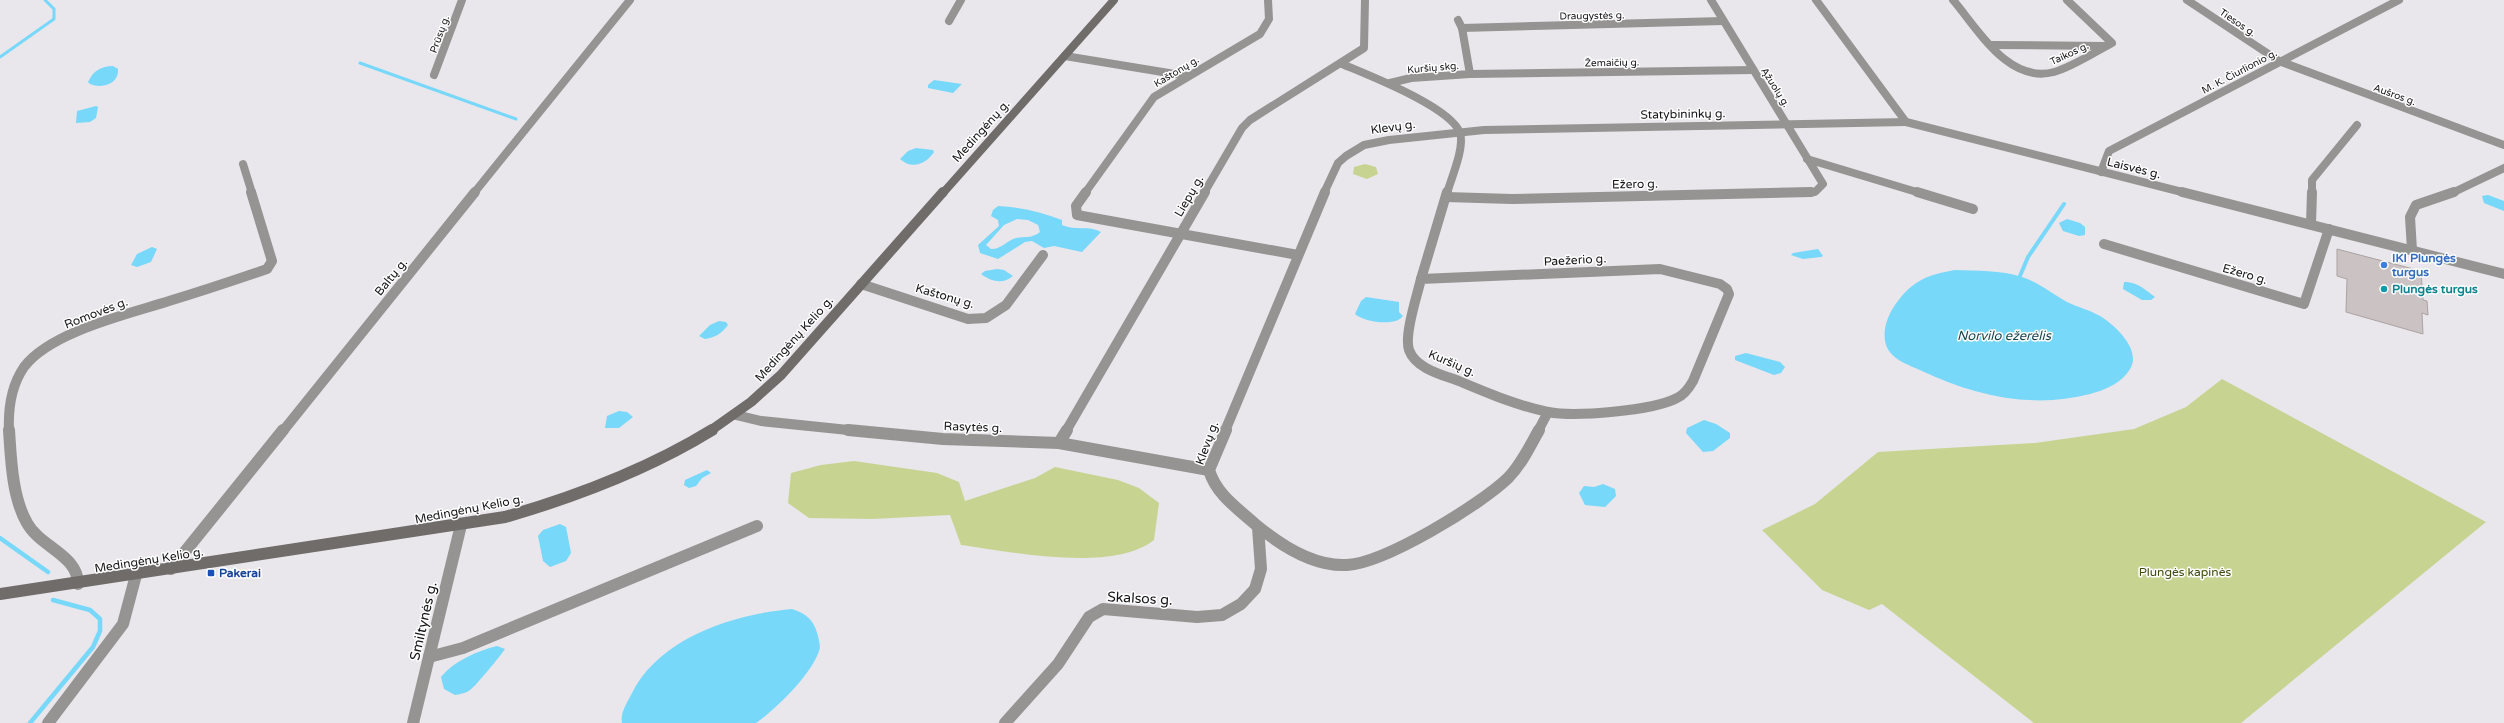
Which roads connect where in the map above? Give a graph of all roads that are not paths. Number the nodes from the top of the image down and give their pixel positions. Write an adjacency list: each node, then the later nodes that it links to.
1 (462, 0): 24 (street, Prūsų g.)
2 (630, 0): 57 (street, Baltų g.)
3 (961, 0): 14 (street)
4 (1114, 0): 19 (street, Medingėnų g.)
5 (1268, 0): 25 (street, Kaštonų g.)
6 (1365, 0): 21 (street, Liepų g.)
7 (1711, 0): 15 (street, Ąžuolų g.)
8 (1816, 0): 27 (street)
9 (1953, 0): 17 (street, Taikos g.)
10 (2067, 0): 18 (street, Taikos g.)
11 (2187, 0): 20 (street, Tiesos g.)
12 (2399, 0): 20 (street, M. K. Čiurlionio g.)
13 (1458, 20): 16 (street, Kuršių skg.)
14 (949, 21)
15 (1723, 21): 16 (street, Draugystės g.); 22 (street, Ąžuolų g.)
16 (1462, 28): 23 (street, Kuršių skg.)
17 (1993, 45): 18 (street); 18 (street, Taikos g.)
18 (2106, 46)
19 (1065, 56): 25 (street); 48 (street, Medingėnų g.)
20 (2279, 62): 31 (street, Aušros g.); 35 (street, M. K. Čiurlionio g.)
21 (1342, 64): 26 (street); 41 (street, Liepų g.)
22 (1753, 70): 23 (street, Žemaičių g.); 28 (street, Ąžuolų g.)
23 (1470, 74): 26 (street, Kuršių skg.)
24 (434, 75)
25 (1187, 76): 41 (street, Kaštonų g.)
26 (1390, 83): 30 (street)
27 (1906, 122): 28 (street, Statybininkų g.); 35 (street, Laisvės g.)
28 (1787, 124): 30 (street, Statybininkų g.); 32 (street, Ąžuolų g.)
29 (2357, 125): 39 (street)
30 (1460, 133): 37 (street, Kuršių g.); 45 (street, Klevų g.)
31 (2504, 145)
32 (1807, 159): 36 (street, Ąžuolų g.); 38 (street)
33 (243, 164): 59 (street, Romovės g.)
34 (2504, 168): 43 (street)
35 (2101, 172): 39 (street, Laisvės g.)
36 (1823, 184): 37 (street, Ežero g.)
37 (1446, 197): 47 (street, Kuršių g.)
38 (1974, 209)
39 (2311, 224): 40 (street, Laisvės g.)
40 (2329, 229): 42 (street, Ežero g.); 43 (street, Laisvės g.)
41 (1180, 236): 45 (street); 52 (street, Liepų g.)
42 (2104, 244)
43 (2412, 250): 46 (street, Laisvės g.)
44 (1044, 255): 48 (street, Kaštonų g.)
45 (1298, 255): 53 (street, Klevų g.)
46 (2504, 274)
47 (1421, 279): 49 (street, Paežerio g.); 50 (street, Kuršių g.)
48 (863, 281): 51 (street, Medingėnų Kelio g.)
49 (1727, 289): 50 (street, Kuršių g.)
50 (1548, 412): 56 (street, Klevų g.)
51 (736, 415): 52 (street, Rasytės g.); 54 (street, Medingėnų Kelio g.)
52 (1058, 443): 53 (street, Rasytės g.)
53 (1209, 470): 56 (street, Klevų g.)
54 (461, 525): 57 (street, Medingėnų Kelio g.); 61 (street, Smiltynės g.)
55 (757, 526): 61 (street)
56 (1258, 527): 64 (street, Skalsos g.)
57 (171, 569): 58 (street, Medingėnų Kelio g.)
58 (136, 575): 59 (street, Medingėnų Kelio g.); 62 (street)
59 (78, 584): 60 (street, Medingėnų Kelio g.)
60 (0, 594)
61 (430, 657): 63 (street, Smiltynės g.)
62 (48, 723)
63 (413, 723)
64 (1005, 723)

